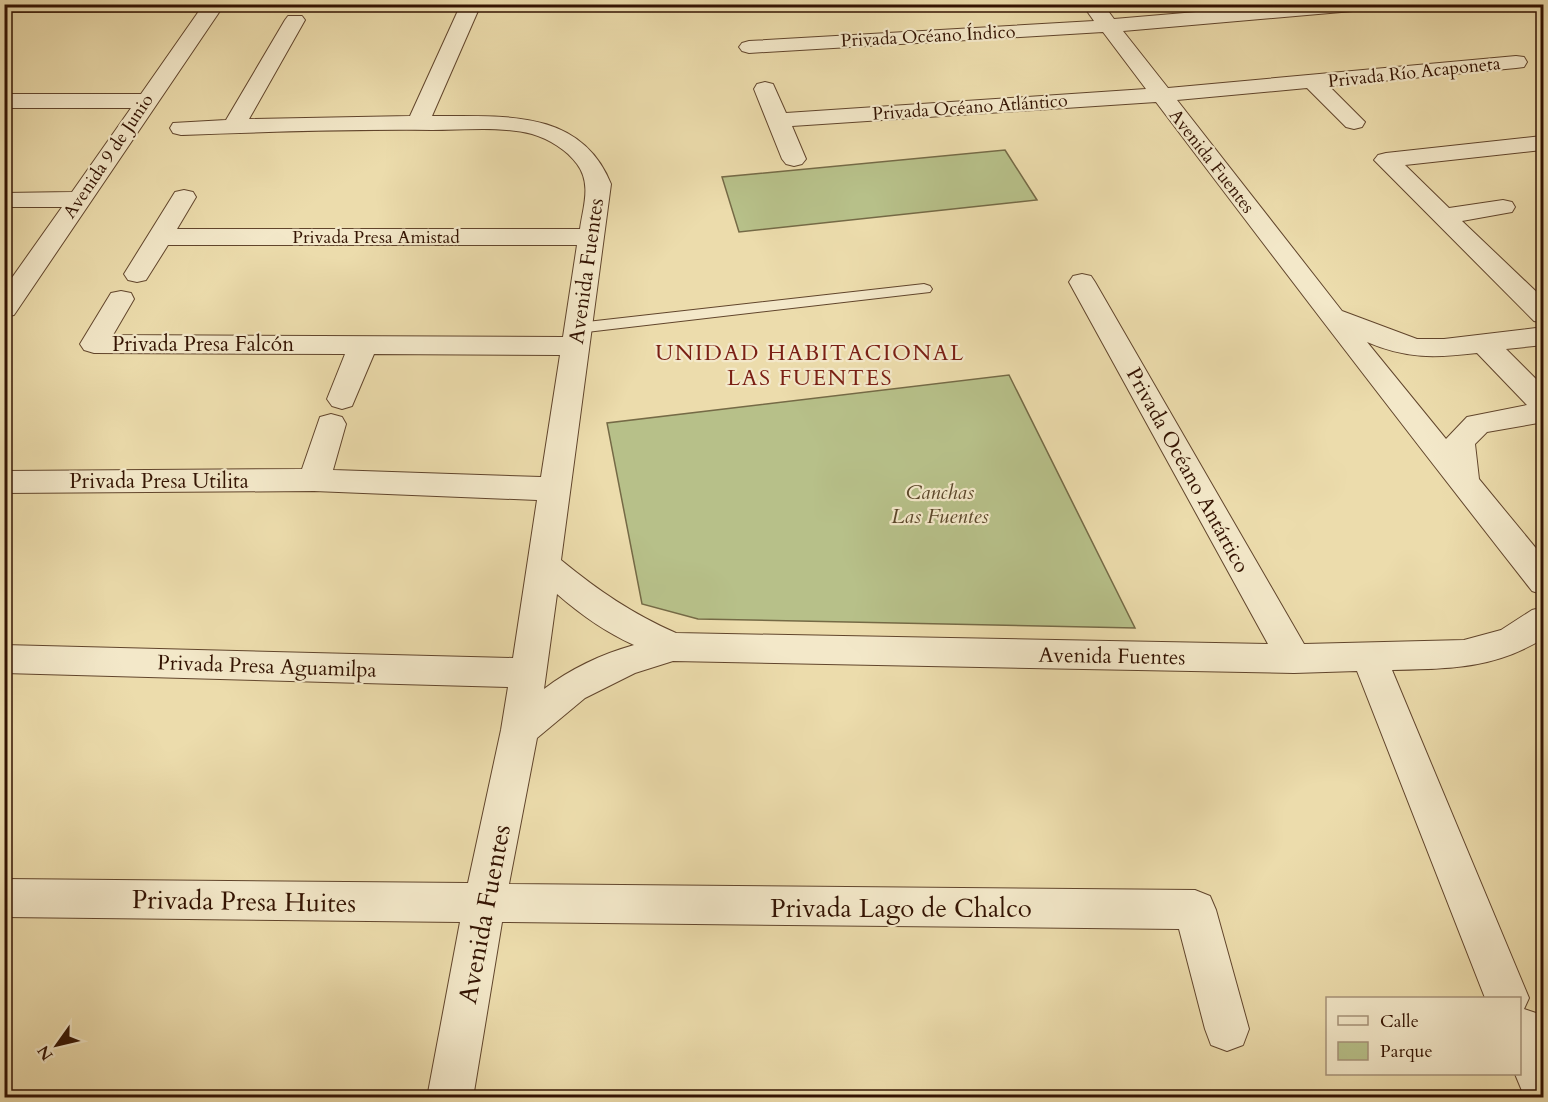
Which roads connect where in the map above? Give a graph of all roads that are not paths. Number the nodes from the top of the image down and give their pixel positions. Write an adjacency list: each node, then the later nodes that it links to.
1 (471, 4): 16 (street)
2 (1092, 4): 8 (street, Avenida Fuentes)
3 (1364, 4): 6 (street, Privada Océano Índico)
4 (214, 5): 5 (street); 12 (street, Avenida 9 de Junio)
5 (4, 6)
6 (1246, 9): 8 (street, Privada Océano Índico)
7 (295, 20): 17 (street)
8 (1108, 26): 11 (street, Avenida Fuentes); 14 (street, Privada Océano Índico)
9 (1516, 62): 10 (street, Privada Río Acaponeta)
10 (1313, 82): 11 (street, Privada Río Acaponeta); 15 (street, Privada Río Acaponeta)
11 (1162, 95): 14 (street, Privada Océano Atlántico); 34 (street, Avenida Fuentes)
12 (146, 101): 13 (street); 22 (street, Avenida 9 de Junio)
13 (4, 102)
14 (778, 120): 20 (street)
15 (1354, 122)
16 (418, 123): 17 (street, Avenida Fuentes); 27 (street, Avenida Fuentes)
17 (234, 126): 18 (street, Avenida Fuentes)
18 (181, 128)
19 (1542, 143): 25 (street)
20 (794, 159)
21 (184, 196): 26 (street)
22 (79, 199): 23 (street); 32 (street, Avenida 9 de Junio)
23 (4, 200)
24 (1503, 207): 25 (street)
25 (1445, 216): 33 (street)
26 (159, 237): 27 (street, Privada Presa Amistad); 28 (street)
27 (592, 237): 36 (street, Avenida Fuentes)
28 (137, 274)
29 (1082, 282): 51 (street, Privada Océano Antártico)
30 (924, 289): 36 (lane)
31 (121, 298): 38 (street, Privada Presa Falcón)
32 (4, 309)
33 (1544, 315)
34 (1332, 317): 37 (street); 43 (street, Avenida Fuentes)
35 (1544, 336): 37 (street)
36 (577, 337): 38 (street, Privada Presa Falcón); 44 (street, Avenida Fuentes)
37 (1484, 343): 39 (street)
38 (363, 345): 41 (street)
39 (1544, 405)
40 (1544, 412): 43 (street)
41 (314, 480): 42 (street, Privada Presa Utilita); 44 (street, Privada Presa Utilita)
42 (4, 482)
43 (1464, 483): 46 (street, Avenida Fuentes)
44 (554, 489): 45 (street, Avenida Fuentes)
45 (543, 563): 48 (street, Avenida Fuentes); 52 (street, Avenida Fuentes)
46 (1544, 582)
47 (1544, 620): 49 (street, Avenida Fuentes)
48 (674, 648): 51 (street, Avenida Fuentes); 53 (street, Avenida Fuentes)
49 (1369, 657): 51 (street, Avenida Fuentes); 56 (street)
50 (4, 659): 52 (street, Privada Presa Aguamilpa)
51 (1294, 659)
52 (529, 673): 53 (street, Avenida Fuentes)
53 (520, 730): 55 (street, Avenida Fuentes)
54 (4, 898): 55 (street, Privada Presa Huites)
55 (484, 904): 57 (street, Privada Lago de Chalco); 60 (street, Avenida Fuentes)
56 (1506, 997)
57 (1227, 1029)
58 (1521, 1032): 59 (street)
59 (1544, 1089)
60 (450, 1098)

